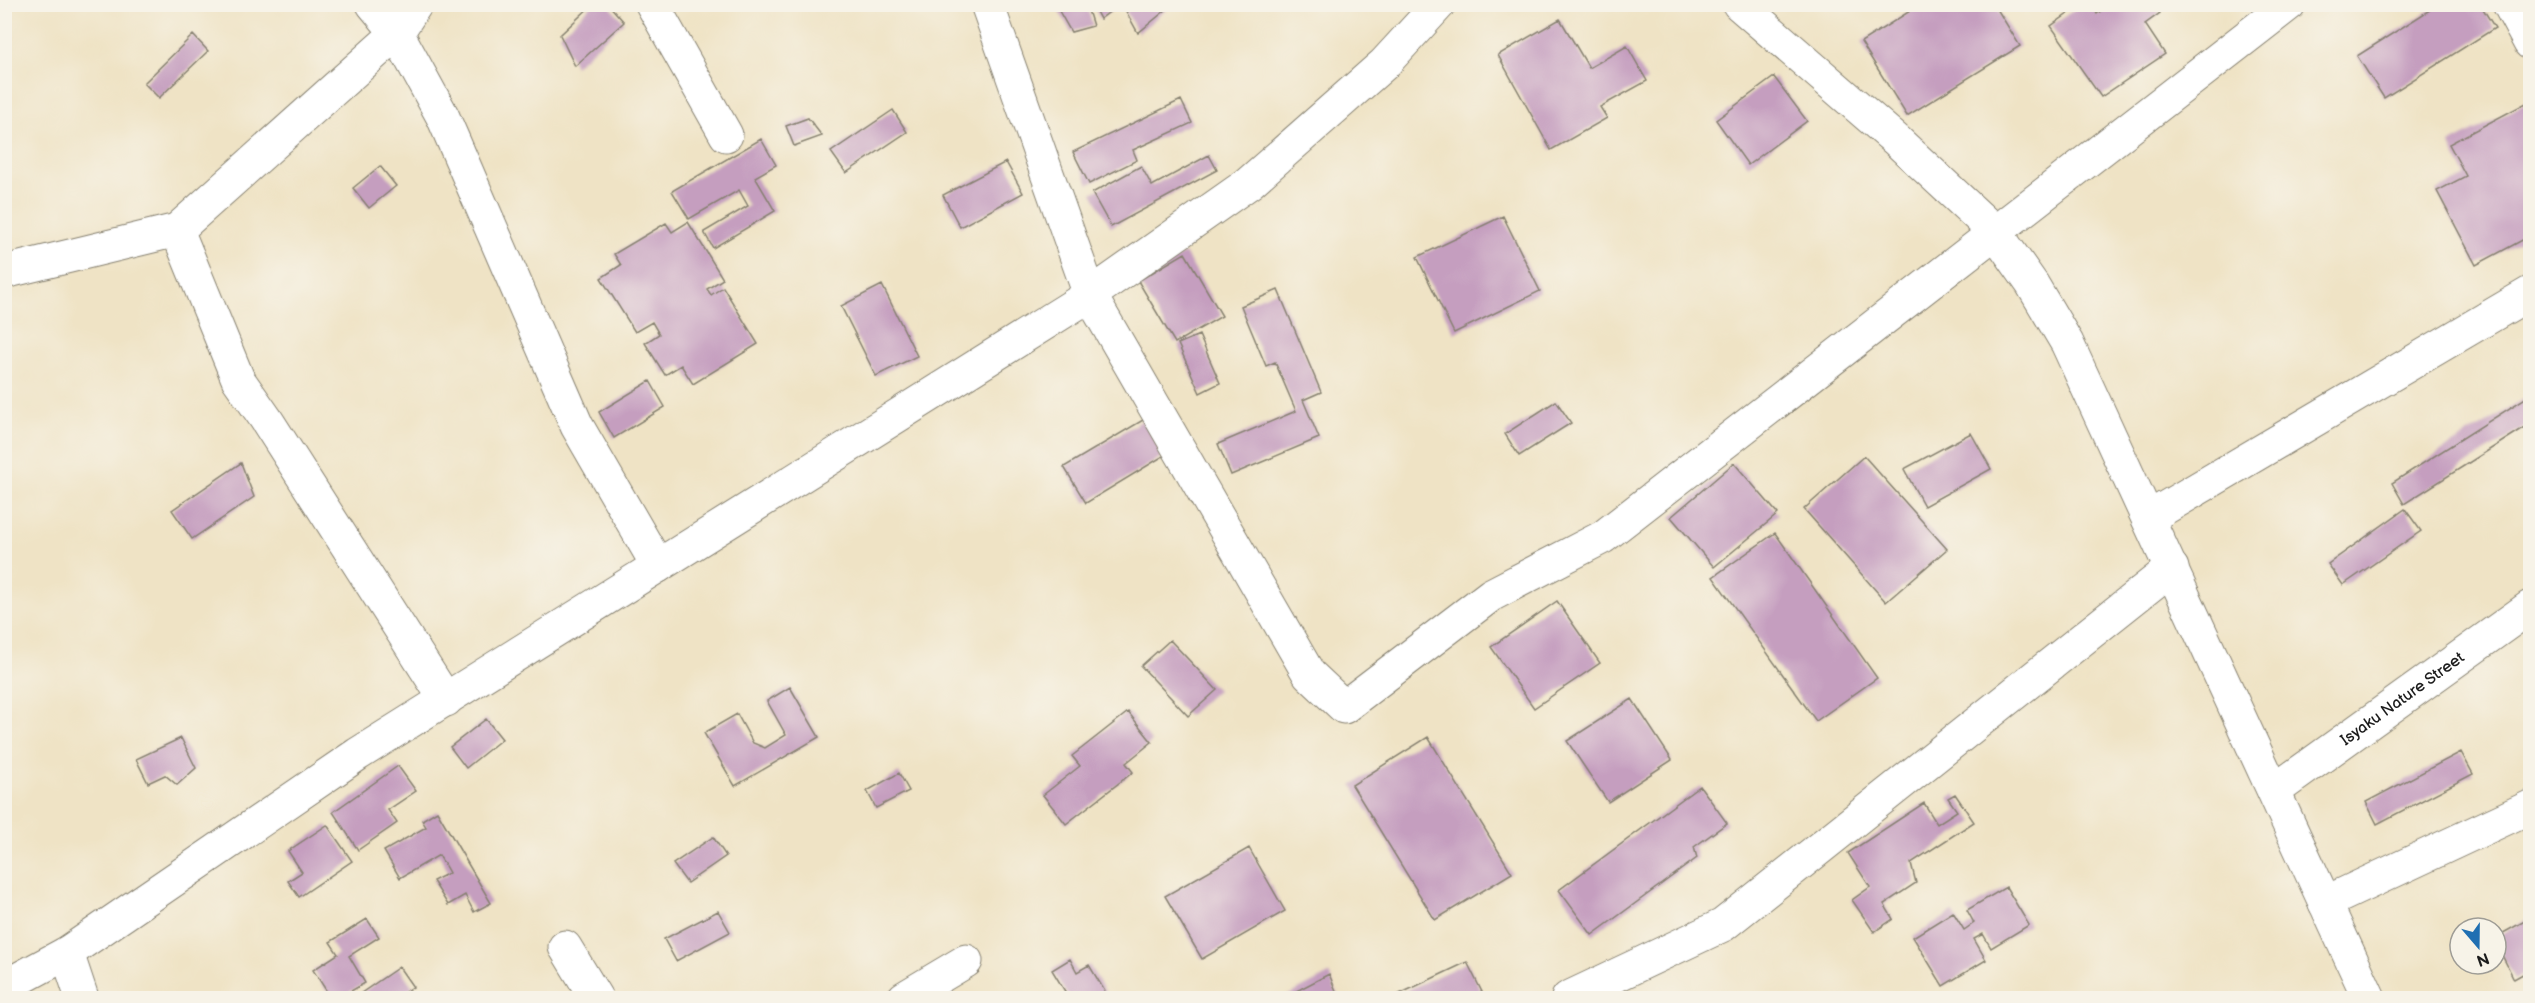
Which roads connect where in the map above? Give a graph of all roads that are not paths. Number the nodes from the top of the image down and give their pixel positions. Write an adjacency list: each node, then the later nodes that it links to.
1 (372, 4): 9 (street)
2 (416, 4): 9 (street)
3 (652, 4): 11 (street)
4 (987, 4): 16 (street)
5 (1439, 4): 16 (street)
6 (1739, 4): 13 (street)
7 (2289, 4): 13 (street)
8 (2509, 4): 10 (street)
9 (397, 33): 12 (street); 18 (street)
10 (2530, 44)
11 (726, 135)
12 (177, 230): 14 (street); 21 (street)
13 (1996, 233): 16 (street); 17 (street)
14 (4, 272)
15 (2530, 293): 17 (street)
16 (1090, 295): 18 (street)
17 (2148, 518): 19 (street)
18 (658, 566): 21 (street)
19 (2172, 568): 22 (street); 32 (street)
20 (2530, 607): 22 (street, Isyaku Nature Street)
21 (446, 700): 26 (street)
22 (2274, 791): 24 (street)
23 (2530, 807): 24 (street)
24 (2325, 903): 33 (street)
25 (565, 947): 30 (street)
26 (67, 954): 28 (street); 29 (street)
27 (966, 961): 31 (street)
28 (4, 987)
29 (82, 999)
30 (596, 999)
31 (904, 999)
32 (1568, 999)
33 (2369, 999)

